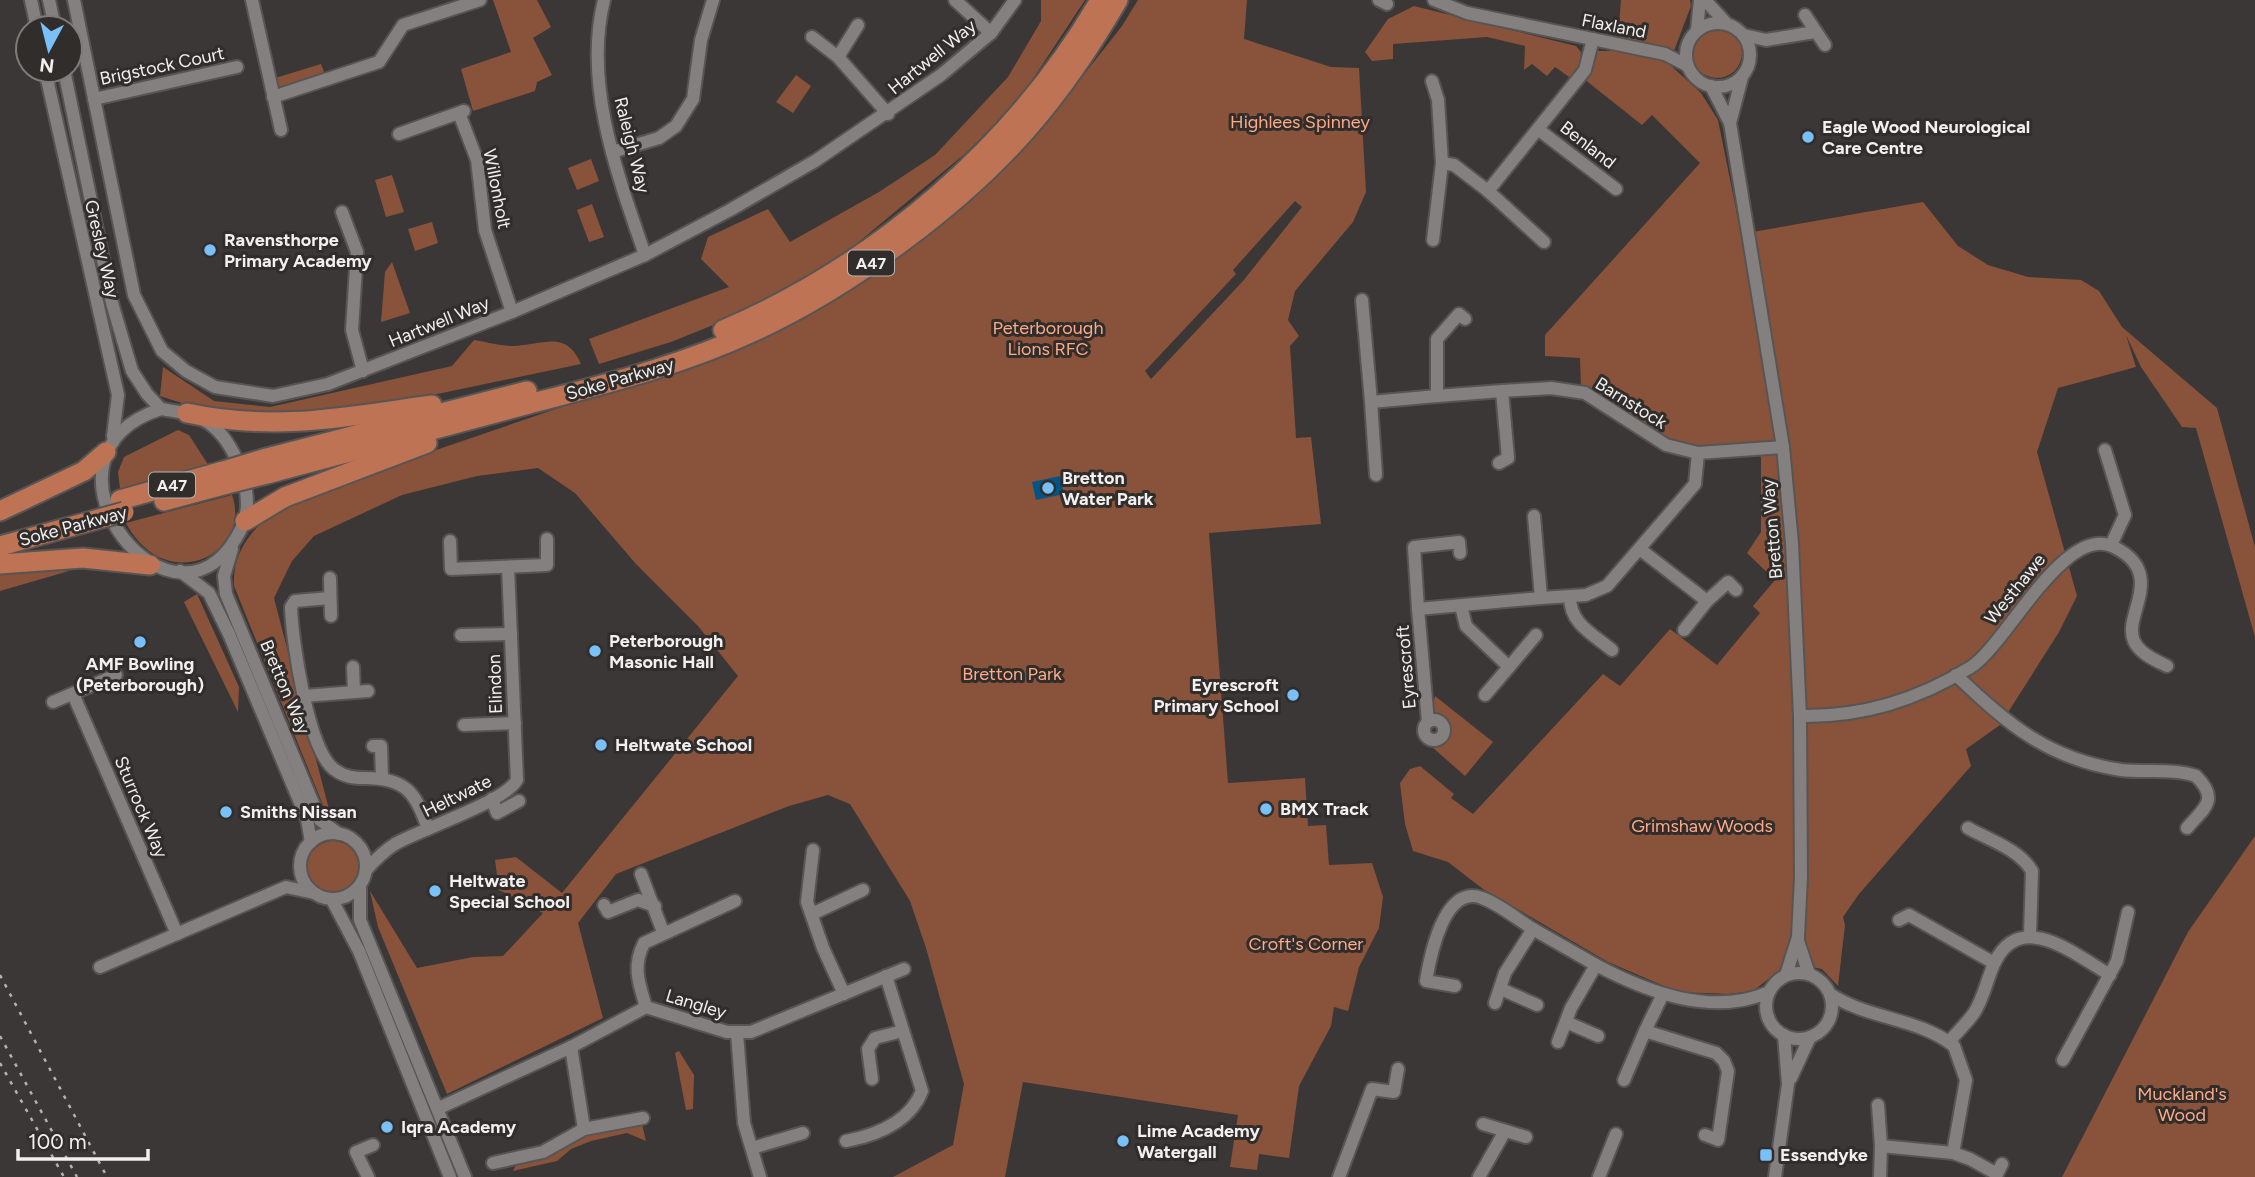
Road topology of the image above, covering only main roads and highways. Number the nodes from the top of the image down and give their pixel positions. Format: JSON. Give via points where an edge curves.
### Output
{"nodes":[{"id":1,"x":1100,"y":0,"type":"edge"},
{"id":2,"x":1118,"y":0,"type":"edge"},
{"id":3,"x":519,"y":393,"type":"junction"},
{"id":4,"x":537,"y":402,"type":"junction"},
{"id":5,"x":187,"y":413,"type":"road end"},
{"id":6,"x":109,"y":444,"type":"road end"},
{"id":7,"x":265,"y":467,"type":"junction"},
{"id":8,"x":0,"y":511,"type":"edge"},
{"id":9,"x":82,"y":517,"type":"junction"},
{"id":10,"x":245,"y":521,"type":"road end"},
{"id":11,"x":0,"y":534,"type":"edge"},
{"id":12,"x":0,"y":546,"type":"edge"},
{"id":13,"x":0,"y":564,"type":"edge"},
{"id":14,"x":150,"y":565,"type":"road end"}],
"edges":[{"from":1,"to":3,"type":"highway","name":"Soke Parkway","number":"A47","via":[[1013,121],[936,196],[854,260],[746,320],[684,347]]},
{"from":2,"to":4,"type":"highway","name":"Soke Parkway","number":"A47","via":[[1030,126],[953,201],[864,268],[755,331],[639,375]]},
{"from":3,"to":5,"type":"highway","number":"A47","via":[[282,424]]},
{"from":3,"to":7,"type":"highway","name":"Soke Parkway","number":"A47"},
{"from":4,"to":7,"type":"highway","name":"Soke Parkway","number":"A47"},
{"from":4,"to":10,"type":"highway","number":"A47","via":[[285,497]]},
{"from":6,"to":8,"type":"highway","via":[[84,471]]},
{"from":7,"to":9,"type":"highway","name":"Soke Parkway","number":"A47","bridge":true},
{"from":9,"to":11,"type":"highway","name":"Soke Parkway","number":"A47"},
{"from":9,"to":12,"type":"highway","name":"Soke Parkway","number":"A47"},
{"from":13,"to":14,"type":"highway","via":[[83,558]]}]}
